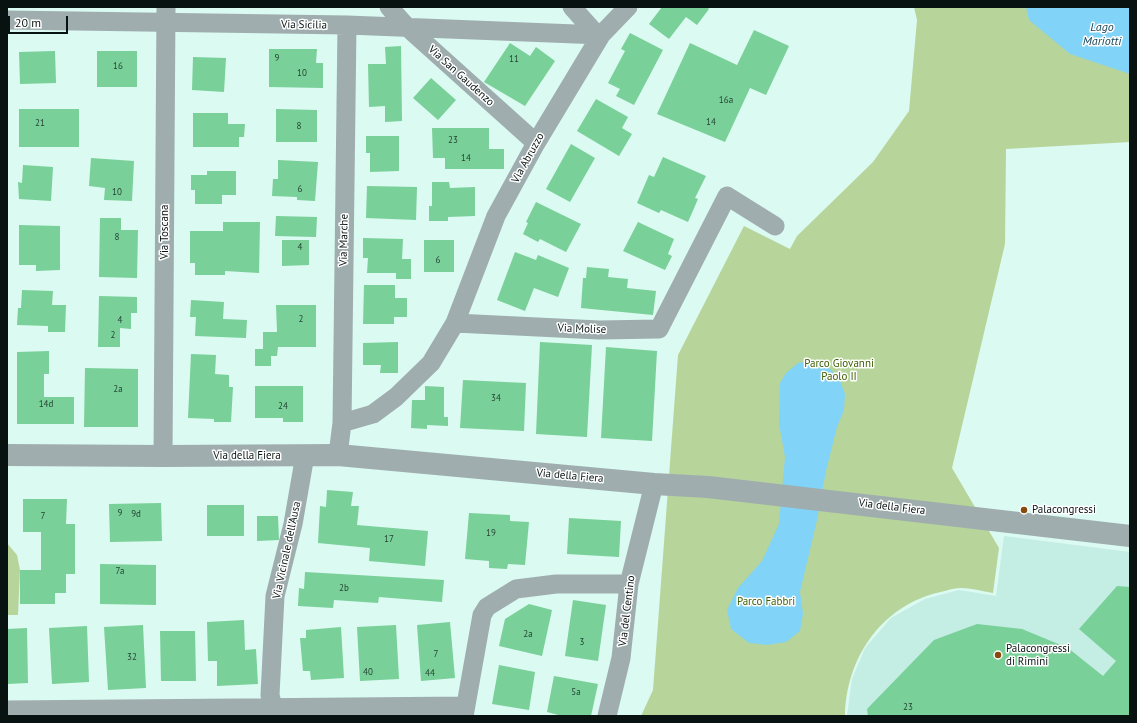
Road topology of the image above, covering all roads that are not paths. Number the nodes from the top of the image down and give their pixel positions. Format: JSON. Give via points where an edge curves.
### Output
{"nodes":[{"id":1,"x":389,"y":7,"type":"edge"},
{"id":2,"x":572,"y":7,"type":"edge"},
{"id":3,"x":628,"y":7,"type":"edge"},
{"id":4,"x":166,"y":15,"type":"edge"},
{"id":5,"x":7,"y":20,"type":"edge"},
{"id":6,"x":347,"y":25,"type":"junction"},
{"id":7,"x":407,"y":27,"type":"junction"},
{"id":8,"x":599,"y":35,"type":"junction"},
{"id":9,"x":536,"y":143,"type":"junction"},
{"id":10,"x":775,"y":226,"type":"dead end"},
{"id":11,"x":455,"y":323,"type":"junction"},
{"id":12,"x":342,"y":422,"type":"junction"},
{"id":13,"x":7,"y":455,"type":"edge"},
{"id":14,"x":305,"y":455,"type":"junction"},
{"id":15,"x":338,"y":455,"type":"junction"},
{"id":16,"x":163,"y":456,"type":"junction"},
{"id":17,"x":654,"y":484,"type":"junction"},
{"id":18,"x":1130,"y":536,"type":"edge"},
{"id":19,"x":629,"y":584,"type":"junction"},
{"id":20,"x":7,"y":710,"type":"edge"},
{"id":21,"x":273,"y":711,"type":"edge"},
{"id":22,"x":465,"y":711,"type":"edge"},
{"id":23,"x":607,"y":716,"type":"edge"}],
"edges":[{"from":1,"to":7,"type":"street","name":"Via San Gaudenzo"},
{"from":2,"to":8,"type":"street"},
{"from":3,"to":8,"type":"street","name":"Via Abruzzo"},
{"from":4,"to":5,"type":"street","name":"Via Sicilia"},
{"from":4,"to":6,"type":"street","name":"Via Sicilia"},
{"from":4,"to":16,"type":"street","name":"Via Toscana"},
{"from":6,"to":7,"type":"street","name":"Via Sicilia"},
{"from":6,"to":12,"type":"street","name":"Via Marche"},
{"from":7,"to":8,"type":"street","name":"Via Sicilia"},
{"from":7,"to":9,"type":"street","name":"Via San Gaudenzo"},
{"from":8,"to":9,"type":"street","name":"Via Abruzzo"},
{"from":9,"to":11,"type":"street","name":"Via Abruzzo","via":[[496,216]]},
{"from":10,"to":11,"type":"street","name":"Via Molise","via":[[727,196],[660,329],[599,330]]},
{"from":11,"to":12,"type":"street","via":[[432,363],[396,396],[373,414]]},
{"from":12,"to":15,"type":"street","name":"Via Marche"},
{"from":13,"to":16,"type":"street","name":"Via della Fiera"},
{"from":14,"to":15,"type":"street","name":"Via della Fiera"},
{"from":14,"to":16,"type":"street","name":"Via della Fiera"},
{"from":14,"to":21,"type":"street","name":"Via Vicinale dell'Ausa","via":[[293,524],[275,596],[270,695]]},
{"from":15,"to":17,"type":"street","name":"Via della Fiera"},
{"from":17,"to":18,"type":"street","name":"Via della Fiera","via":[[708,487],[893,507]]},
{"from":17,"to":19,"type":"street","name":"Via del Centino"},
{"from":19,"to":22,"type":"street","via":[[556,584],[516,589],[487,607],[482,615]]},
{"from":19,"to":23,"type":"street","name":"Via del Centino","via":[[621,658]]},
{"from":20,"to":21,"type":"street"},
{"from":21,"to":22,"type":"street"}]}
